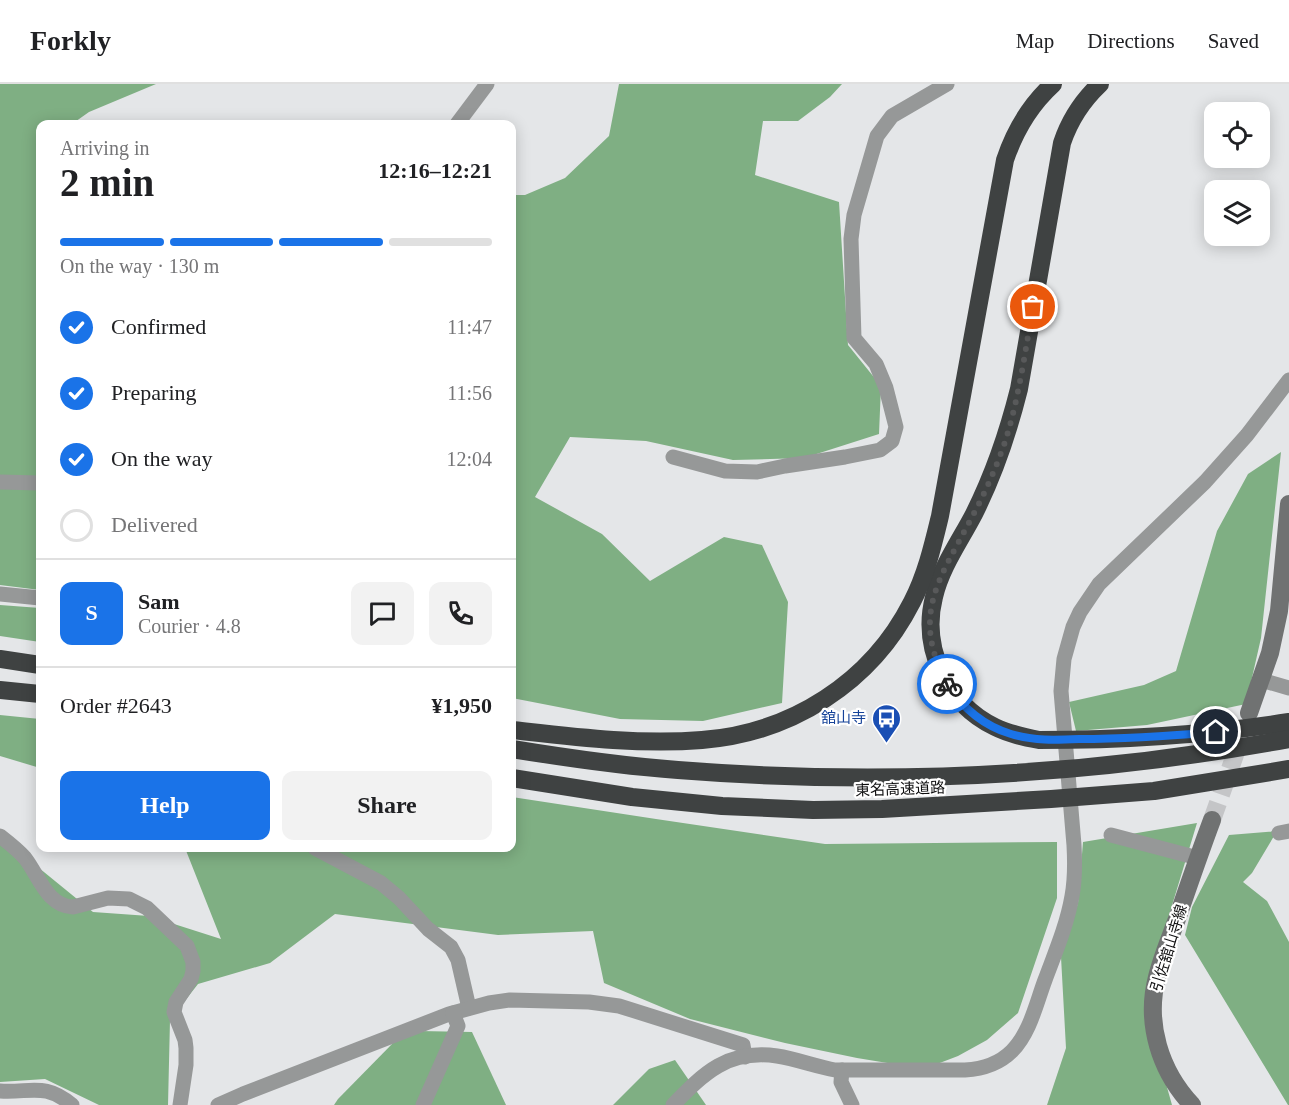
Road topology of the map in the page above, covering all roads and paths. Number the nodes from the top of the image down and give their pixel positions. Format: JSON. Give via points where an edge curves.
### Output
{"nodes":[{"id":1,"x":487,"y":84,"type":"edge"},
{"id":2,"x":947,"y":84,"type":"edge"},
{"id":3,"x":1053,"y":84,"type":"edge"},
{"id":4,"x":1100,"y":84,"type":"edge"},
{"id":5,"x":460,"y":120,"type":"edge"},
{"id":6,"x":1289,"y":380,"type":"edge"},
{"id":7,"x":673,"y":457,"type":"dead end"},
{"id":8,"x":0,"y":482,"type":"edge"},
{"id":9,"x":36,"y":483,"type":"edge"},
{"id":10,"x":1289,"y":504,"type":"edge"},
{"id":11,"x":0,"y":594,"type":"edge"},
{"id":12,"x":36,"y":598,"type":"edge"},
{"id":13,"x":0,"y":659,"type":"edge"},
{"id":14,"x":36,"y":664,"type":"edge"},
{"id":15,"x":1261,"y":680,"type":"junction"},
{"id":16,"x":1289,"y":688,"type":"edge"},
{"id":17,"x":0,"y":690,"type":"edge"},
{"id":18,"x":36,"y":694,"type":"edge"},
{"id":19,"x":1249,"y":713,"type":"dead end"},
{"id":20,"x":1289,"y":722,"type":"edge"},
{"id":21,"x":516,"y":730,"type":"edge"},
{"id":22,"x":1289,"y":739,"type":"edge"},
{"id":23,"x":516,"y":750,"type":"edge"},
{"id":24,"x":1289,"y":769,"type":"edge"},
{"id":25,"x":516,"y":779,"type":"edge"},
{"id":26,"x":1212,"y":820,"type":"tunnel mouth"},
{"id":27,"x":1111,"y":835,"type":"dead end"},
{"id":28,"x":0,"y":836,"type":"edge"},
{"id":29,"x":323,"y":852,"type":"edge"},
{"id":30,"x":1198,"y":858,"type":"junction"},
{"id":31,"x":469,"y":1008,"type":"junction"},
{"id":32,"x":453,"y":1013,"type":"junction"},
{"id":33,"x":745,"y":1057,"type":"junction"},
{"id":34,"x":842,"y":1070,"type":"junction"},
{"id":35,"x":0,"y":1091,"type":"edge"},
{"id":36,"x":72,"y":1105,"type":"edge"},
{"id":37,"x":180,"y":1105,"type":"edge"},
{"id":38,"x":218,"y":1105,"type":"edge"},
{"id":39,"x":423,"y":1105,"type":"edge"},
{"id":40,"x":673,"y":1105,"type":"edge"},
{"id":41,"x":852,"y":1105,"type":"edge"},
{"id":42,"x":1192,"y":1105,"type":"edge"}],
"edges":[{"from":1,"to":5,"type":"street"},
{"from":2,"to":7,"type":"street","via":[[892,116],[877,136],[854,215],[854,338],[876,364],[886,388],[896,427],[892,441],[880,450],[757,472],[725,471]]},
{"from":3,"to":21,"type":"highway","via":[[1028,112],[1005,160],[934,538],[913,601],[877,655],[846,685],[809,709],[736,735],[702,740],[632,741]]},
{"from":4,"to":20,"type":"highway","via":[[1077,111],[1062,142],[1019,389],[1005,442],[985,493],[938,581],[931,619],[935,658],[948,686],[968,710],[1008,733],[1039,740],[1138,738]]},
{"from":6,"to":34,"type":"street","via":[[1205,482],[1110,572],[1089,597],[1073,627],[1064,658],[1061,692],[1074,846],[1073,885],[1065,924],[1023,1037],[994,1064],[975,1069]]},
{"from":8,"to":9,"type":"street"},
{"from":10,"to":15,"type":"main road","via":[[1279,611]]},
{"from":11,"to":12,"type":"street"},
{"from":13,"to":14,"type":"highway"},
{"from":15,"to":16,"type":"street"},
{"from":15,"to":19,"type":"main road"},
{"from":17,"to":18,"type":"highway"},
{"from":22,"to":23,"type":"highway","name":"東名高速道路","via":[[1115,764],[917,776],[803,777],[678,770]]},
{"from":24,"to":25,"type":"highway","name":"東名高速道路","via":[[1154,791],[813,810],[632,797]]},
{"from":26,"to":30,"type":"main road","name":"引佐舘山寺線"},
{"from":27,"to":30,"type":"street"},
{"from":28,"to":37,"type":"street","via":[[23,856],[57,903],[73,907],[108,898],[129,899],[147,908],[187,946],[193,971],[174,1012],[186,1048]]},
{"from":29,"to":31,"type":"street","via":[[381,883],[451,947],[458,960]]},
{"from":30,"to":42,"type":"main road","name":"引佐舘山寺線","via":[[1156,978],[1153,1010],[1161,1056],[1175,1085]]},
{"from":31,"to":32,"type":"street"},
{"from":31,"to":33,"type":"street","via":[[531,1000],[619,1006],[743,1045]]},
{"from":32,"to":38,"type":"street"},
{"from":32,"to":39,"type":"street","via":[[458,1026]]},
{"from":33,"to":34,"type":"street","via":[[778,1056]]},
{"from":33,"to":40,"type":"street","via":[[705,1073]]},
{"from":34,"to":41,"type":"street","via":[[841,1082]]},
{"from":35,"to":36,"type":"street","via":[[41,1089],[60,1095]]}]}
